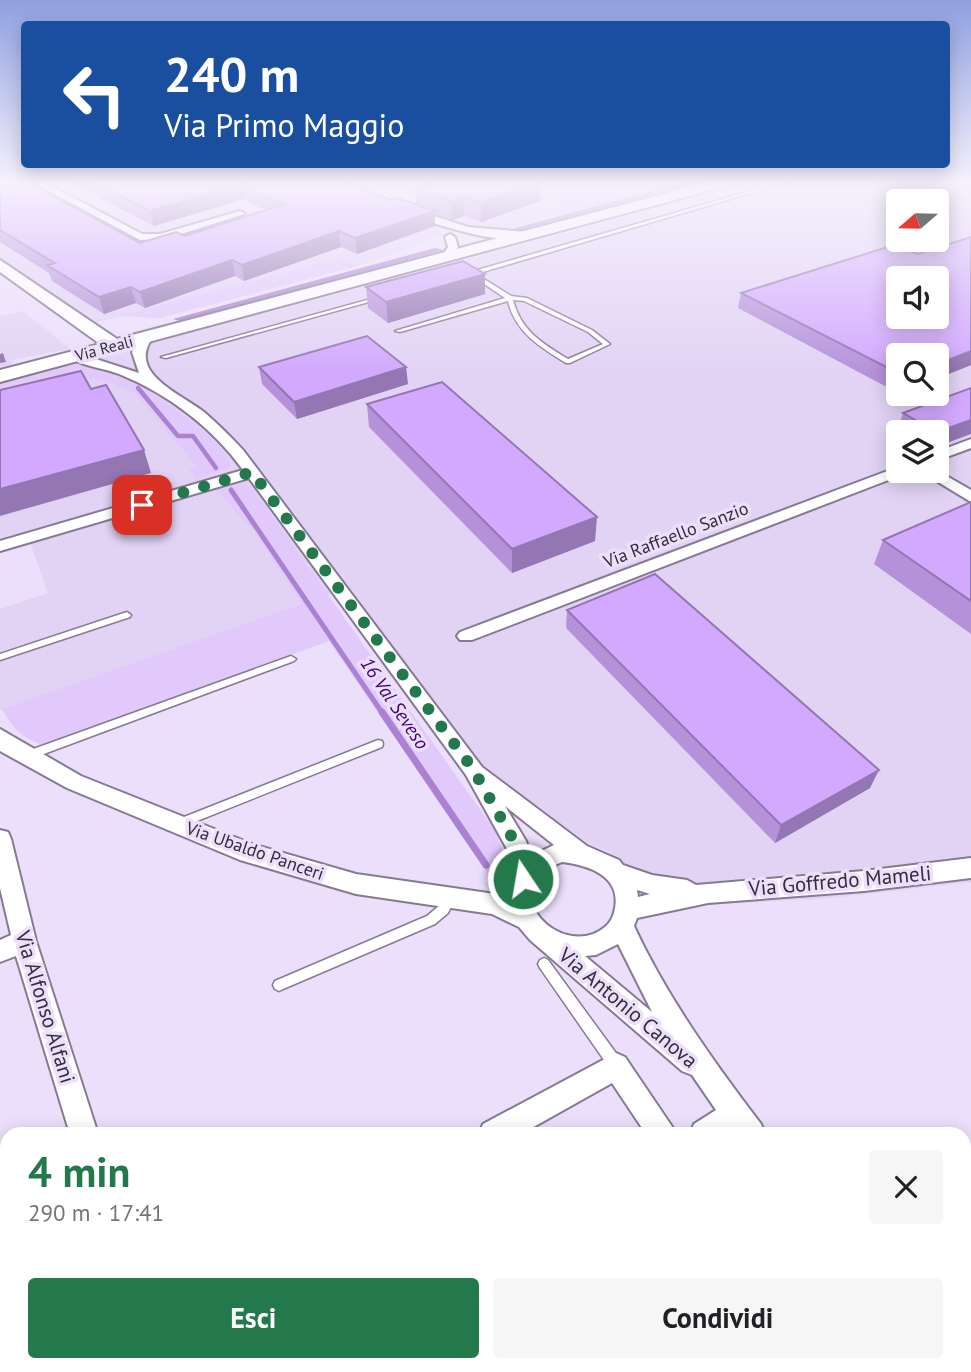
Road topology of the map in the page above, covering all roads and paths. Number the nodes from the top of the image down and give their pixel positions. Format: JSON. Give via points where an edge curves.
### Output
{"nodes":[{"id":1,"x":452,"y":245,"type":"edge"},
{"id":2,"x":471,"y":245,"type":"edge"},
{"id":3,"x":568,"y":245,"type":"edge"},
{"id":4,"x":449,"y":258,"type":"junction"},
{"id":5,"x":0,"y":265,"type":"edge"},
{"id":6,"x":462,"y":266,"type":"edge"},
{"id":7,"x":472,"y":273,"type":"junction"},
{"id":8,"x":457,"y":277,"type":"edge"},
{"id":9,"x":0,"y":280,"type":"edge"},
{"id":10,"x":391,"y":295,"type":"edge"},
{"id":11,"x":510,"y":298,"type":"junction"},
{"id":12,"x":209,"y":320,"type":"junction"},
{"id":13,"x":90,"y":327,"type":"junction"},
{"id":14,"x":398,"y":331,"type":"dead end"},
{"id":15,"x":148,"y":336,"type":"junction"},
{"id":16,"x":107,"y":347,"type":"junction"},
{"id":17,"x":74,"y":356,"type":"junction"},
{"id":18,"x":164,"y":357,"type":"dead end"},
{"id":19,"x":126,"y":370,"type":"junction"},
{"id":20,"x":0,"y":376,"type":"edge"},
{"id":21,"x":149,"y":378,"type":"junction"},
{"id":22,"x":971,"y":443,"type":"edge"},
{"id":23,"x":949,"y":452,"type":"edge"},
{"id":24,"x":252,"y":472,"type":"junction"},
{"id":25,"x":886,"y":476,"type":"edge"},
{"id":26,"x":948,"y":483,"type":"edge"},
{"id":27,"x":971,"y":497,"type":"edge"},
{"id":28,"x":0,"y":546,"type":"edge"},
{"id":29,"x":127,"y":615,"type":"dead end"},
{"id":30,"x":466,"y":636,"type":"dead end"},
{"id":31,"x":0,"y":657,"type":"edge"},
{"id":32,"x":291,"y":659,"type":"dead end"},
{"id":33,"x":378,"y":744,"type":"dead end"},
{"id":34,"x":8,"y":747,"type":"edge"},
{"id":35,"x":473,"y":769,"type":"junction"},
{"id":36,"x":178,"y":825,"type":"junction"},
{"id":37,"x":0,"y":839,"type":"edge"},
{"id":38,"x":579,"y":852,"type":"junction"},
{"id":39,"x":971,"y":868,"type":"edge"},
{"id":40,"x":619,"y":874,"type":"junction"},
{"id":41,"x":523,"y":879,"type":"junction"},
{"id":42,"x":708,"y":893,"type":"junction"},
{"id":43,"x":450,"y":897,"type":"junction"},
{"id":44,"x":625,"y":917,"type":"junction"},
{"id":45,"x":526,"y":919,"type":"junction"},
{"id":46,"x":24,"y":941,"type":"junction"},
{"id":47,"x":0,"y":951,"type":"edge"},
{"id":48,"x":546,"y":952,"type":"junction"},
{"id":49,"x":279,"y":985,"type":"dead end"},
{"id":50,"x":616,"y":1066,"type":"junction"},
{"id":51,"x":706,"y":1074,"type":"junction"},
{"id":52,"x":743,"y":1124,"type":"edge"},
{"id":53,"x":82,"y":1127,"type":"edge"},
{"id":54,"x":506,"y":1127,"type":"edge"},
{"id":55,"x":658,"y":1127,"type":"edge"}],
"edges":[{"from":1,"to":4,"type":"street"},
{"from":2,"to":4,"type":"main road"},
{"from":3,"to":7,"type":"lane"},
{"from":4,"to":12,"type":"main road"},
{"from":5,"to":13,"type":"main road"},
{"from":6,"to":7,"type":"lane"},
{"from":7,"to":8,"type":"lane"},
{"from":7,"to":11,"type":"lane"},
{"from":9,"to":16,"type":"main road","via":[[67,329]]},
{"from":10,"to":18,"type":"lane"},
{"from":11,"to":11,"type":"lane","via":[[525,299],[607,344],[568,362],[527,336],[512,313]]},
{"from":11,"to":14,"type":"lane"},
{"from":12,"to":13,"type":"main road"},
{"from":12,"to":15,"type":"main road","name":"Via Reali"},
{"from":13,"to":16,"type":"main road"},
{"from":15,"to":16,"type":"main road","name":"Via Reali"},
{"from":15,"to":21,"type":"street","via":[[138,348],[138,360]]},
{"from":16,"to":17,"type":"main road","name":"Via Reali"},
{"from":16,"to":19,"type":"street"},
{"from":16,"to":21,"type":"street"},
{"from":17,"to":19,"type":"street"},
{"from":17,"to":20,"type":"main road","name":"Via Reali"},
{"from":19,"to":21,"type":"street"},
{"from":21,"to":24,"type":"street","via":[[209,422]]},
{"from":22,"to":23,"type":"street"},
{"from":24,"to":28,"type":"street"},
{"from":24,"to":35,"type":"street"},
{"from":25,"to":30,"type":"street","name":"Via Raffaello Sanzio"},
{"from":26,"to":27,"type":"street"},
{"from":29,"to":31,"type":"lane"},
{"from":32,"to":34,"type":"lane"},
{"from":33,"to":36,"type":"lane"},
{"from":34,"to":36,"type":"street","name":"Via Ubaldo Panceri","via":[[74,782]]},
{"from":35,"to":38,"type":"street"},
{"from":35,"to":41,"type":"street","via":[[518,848]]},
{"from":36,"to":43,"type":"street","name":"Via Ubaldo Panceri","via":[[326,877]]},
{"from":37,"to":46,"type":"street","name":"Via Alfonso Alfani"},
{"from":38,"to":40,"type":"street","via":[[601,860]]},
{"from":38,"to":41,"type":"street","via":[[545,857]]},
{"from":39,"to":42,"type":"street","name":"Via Goffredo Mameli"},
{"from":40,"to":42,"type":"street","via":[[652,885]]},
{"from":40,"to":44,"type":"street","via":[[628,897]]},
{"from":41,"to":45,"type":"street","via":[[519,892]]},
{"from":42,"to":44,"type":"street"},
{"from":43,"to":45,"type":"street","name":"Via Ubaldo Panceri","via":[[495,904]]},
{"from":43,"to":49,"type":"lane","via":[[431,920]]},
{"from":44,"to":48,"type":"street","via":[[611,937],[589,946]]},
{"from":44,"to":51,"type":"street","name":"Via Antonio Canova","via":[[639,965]]},
{"from":45,"to":48,"type":"street"},
{"from":46,"to":47,"type":"street"},
{"from":46,"to":53,"type":"street","name":"Via Alfonso Alfani"},
{"from":48,"to":50,"type":"lane"},
{"from":48,"to":51,"type":"street","name":"Via Antonio Canova"},
{"from":50,"to":54,"type":"street"},
{"from":50,"to":55,"type":"street"},
{"from":51,"to":52,"type":"street"}]}
